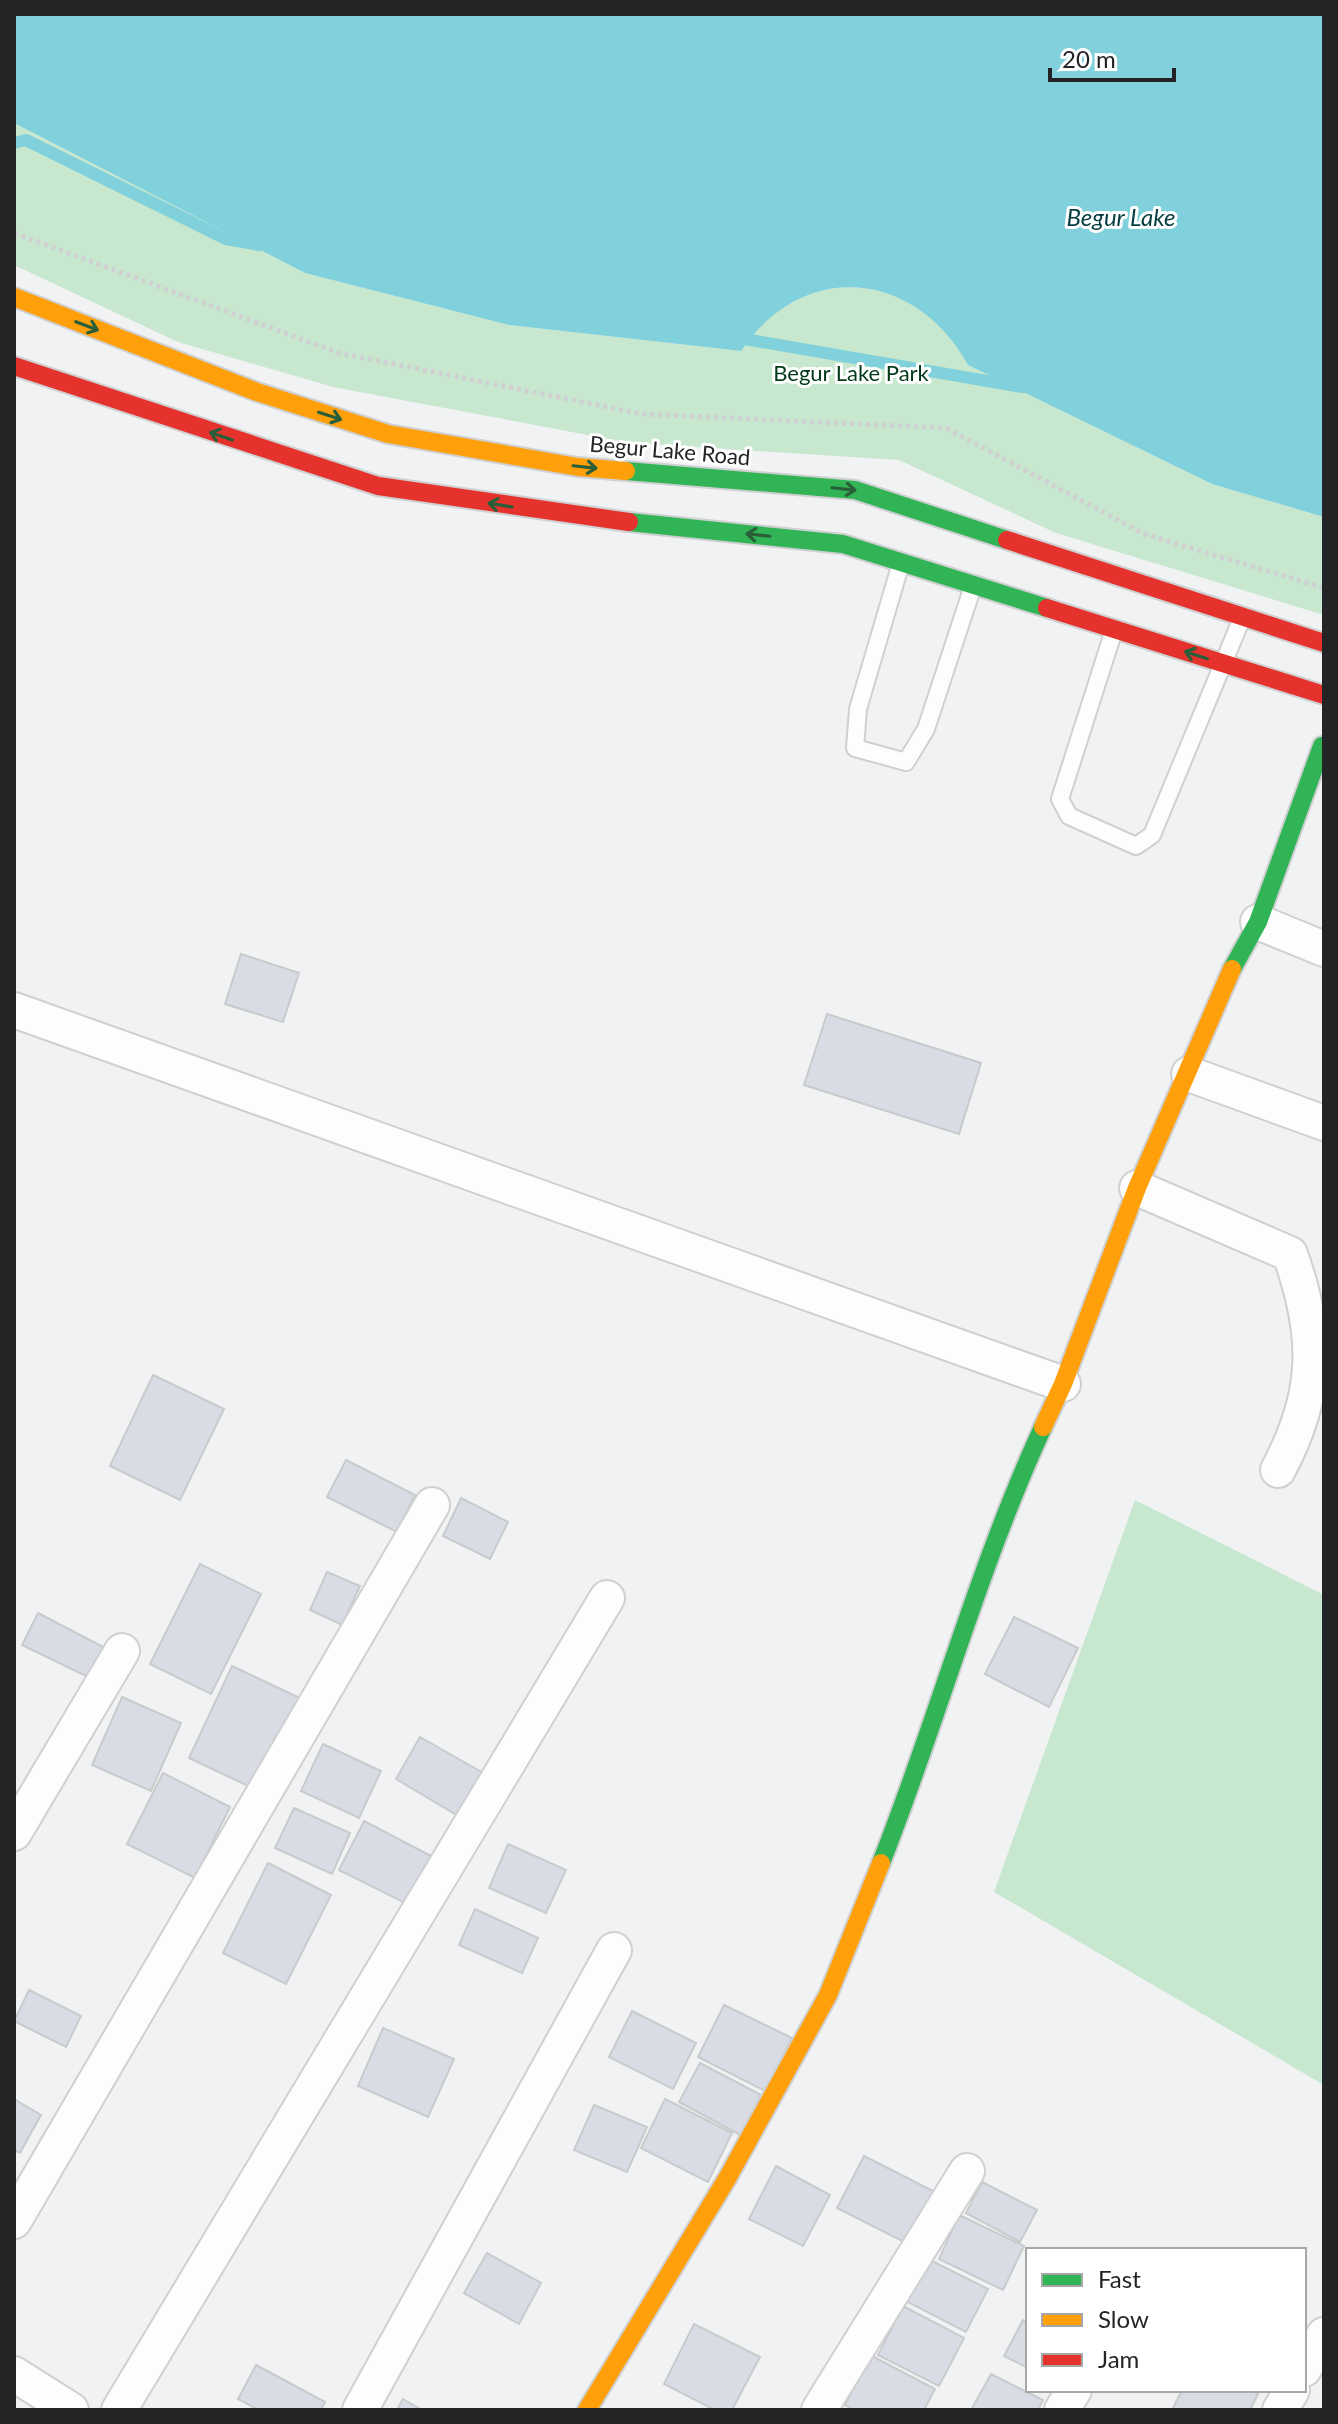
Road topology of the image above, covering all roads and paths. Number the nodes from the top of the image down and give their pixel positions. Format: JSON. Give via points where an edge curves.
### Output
{"nodes":[{"id":1,"x":14,"y":233,"type":"edge"},
{"id":2,"x":14,"y":297,"type":"edge"},
{"id":3,"x":14,"y":366,"type":"edge"},
{"id":4,"x":902,"y":562,"type":"junction"},
{"id":5,"x":973,"y":585,"type":"junction"},
{"id":6,"x":1324,"y":588,"type":"edge"},
{"id":7,"x":1243,"y":617,"type":"junction"},
{"id":8,"x":1114,"y":629,"type":"junction"},
{"id":9,"x":1324,"y":643,"type":"edge"},
{"id":10,"x":1224,"y":664,"type":"junction"},
{"id":11,"x":1324,"y":695,"type":"edge"},
{"id":12,"x":1322,"y":746,"type":"dead end"},
{"id":13,"x":1258,"y":922,"type":"junction"},
{"id":14,"x":1324,"y":949,"type":"edge"},
{"id":15,"x":14,"y":1010,"type":"edge"},
{"id":16,"x":1189,"y":1074,"type":"junction"},
{"id":17,"x":1324,"y":1123,"type":"edge"},
{"id":18,"x":1137,"y":1188,"type":"junction"},
{"id":19,"x":1063,"y":1384,"type":"junction"},
{"id":20,"x":1278,"y":1470,"type":"dead end"},
{"id":21,"x":432,"y":1505,"type":"dead end"},
{"id":22,"x":607,"y":1598,"type":"dead end"},
{"id":23,"x":122,"y":1651,"type":"dead end"},
{"id":24,"x":14,"y":1833,"type":"edge"},
{"id":25,"x":614,"y":1950,"type":"dead end"},
{"id":26,"x":967,"y":2171,"type":"dead end"},
{"id":27,"x":14,"y":2221,"type":"edge"},
{"id":28,"x":1324,"y":2335,"type":"edge"},
{"id":29,"x":1306,"y":2366,"type":"edge"},
{"id":30,"x":14,"y":2374,"type":"edge"},
{"id":31,"x":1073,"y":2392,"type":"edge"},
{"id":32,"x":1291,"y":2392,"type":"edge"},
{"id":33,"x":63,"y":2408,"type":"edge"},
{"id":34,"x":119,"y":2410,"type":"edge"},
{"id":35,"x":360,"y":2410,"type":"edge"},
{"id":36,"x":587,"y":2410,"type":"edge"},
{"id":37,"x":819,"y":2410,"type":"edge"},
{"id":38,"x":1062,"y":2410,"type":"edge"},
{"id":39,"x":1280,"y":2410,"type":"edge"}],
"edges":[{"from":1,"to":6,"type":"path","via":[[339,353],[642,414],[946,428],[1144,534]]},
{"from":2,"to":7,"type":"main road","name":"Begur Lake Road","one_way":true,"via":[[257,392],[388,434],[578,467],[855,490]]},
{"from":4,"to":3,"type":"main road","one_way":true,"via":[[843,544],[588,518],[378,486]]},
{"from":4,"to":5,"type":"main road"},
{"from":4,"to":5,"type":"lane","via":[[858,709],[855,748],[906,762],[926,729]]},
{"from":5,"to":8,"type":"main road"},
{"from":7,"to":9,"type":"main road","name":"Begur Lake Road"},
{"from":7,"to":10,"type":"lane"},
{"from":10,"to":8,"type":"main road","one_way":true},
{"from":8,"to":10,"type":"lane","via":[[1060,799],[1069,816],[1136,846],[1152,835]]},
{"from":10,"to":11,"type":"main road"},
{"from":12,"to":13,"type":"main road"},
{"from":13,"to":14,"type":"street"},
{"from":13,"to":16,"type":"main road"},
{"from":15,"to":19,"type":"street"},
{"from":16,"to":17,"type":"street"},
{"from":16,"to":18,"type":"main road"},
{"from":18,"to":19,"type":"main road"},
{"from":18,"to":20,"type":"street","via":[[1290,1254],[1302,1286],[1313,1365],[1300,1429]]},
{"from":19,"to":36,"type":"main road","via":[[987,1567],[922,1760],[828,1995],[728,2177]]},
{"from":21,"to":27,"type":"street"},
{"from":22,"to":34,"type":"street"},
{"from":23,"to":24,"type":"street"},
{"from":25,"to":35,"type":"street"},
{"from":26,"to":37,"type":"street"},
{"from":28,"to":29,"type":"street"},
{"from":30,"to":33,"type":"street"},
{"from":31,"to":38,"type":"street"},
{"from":32,"to":39,"type":"street"}]}
